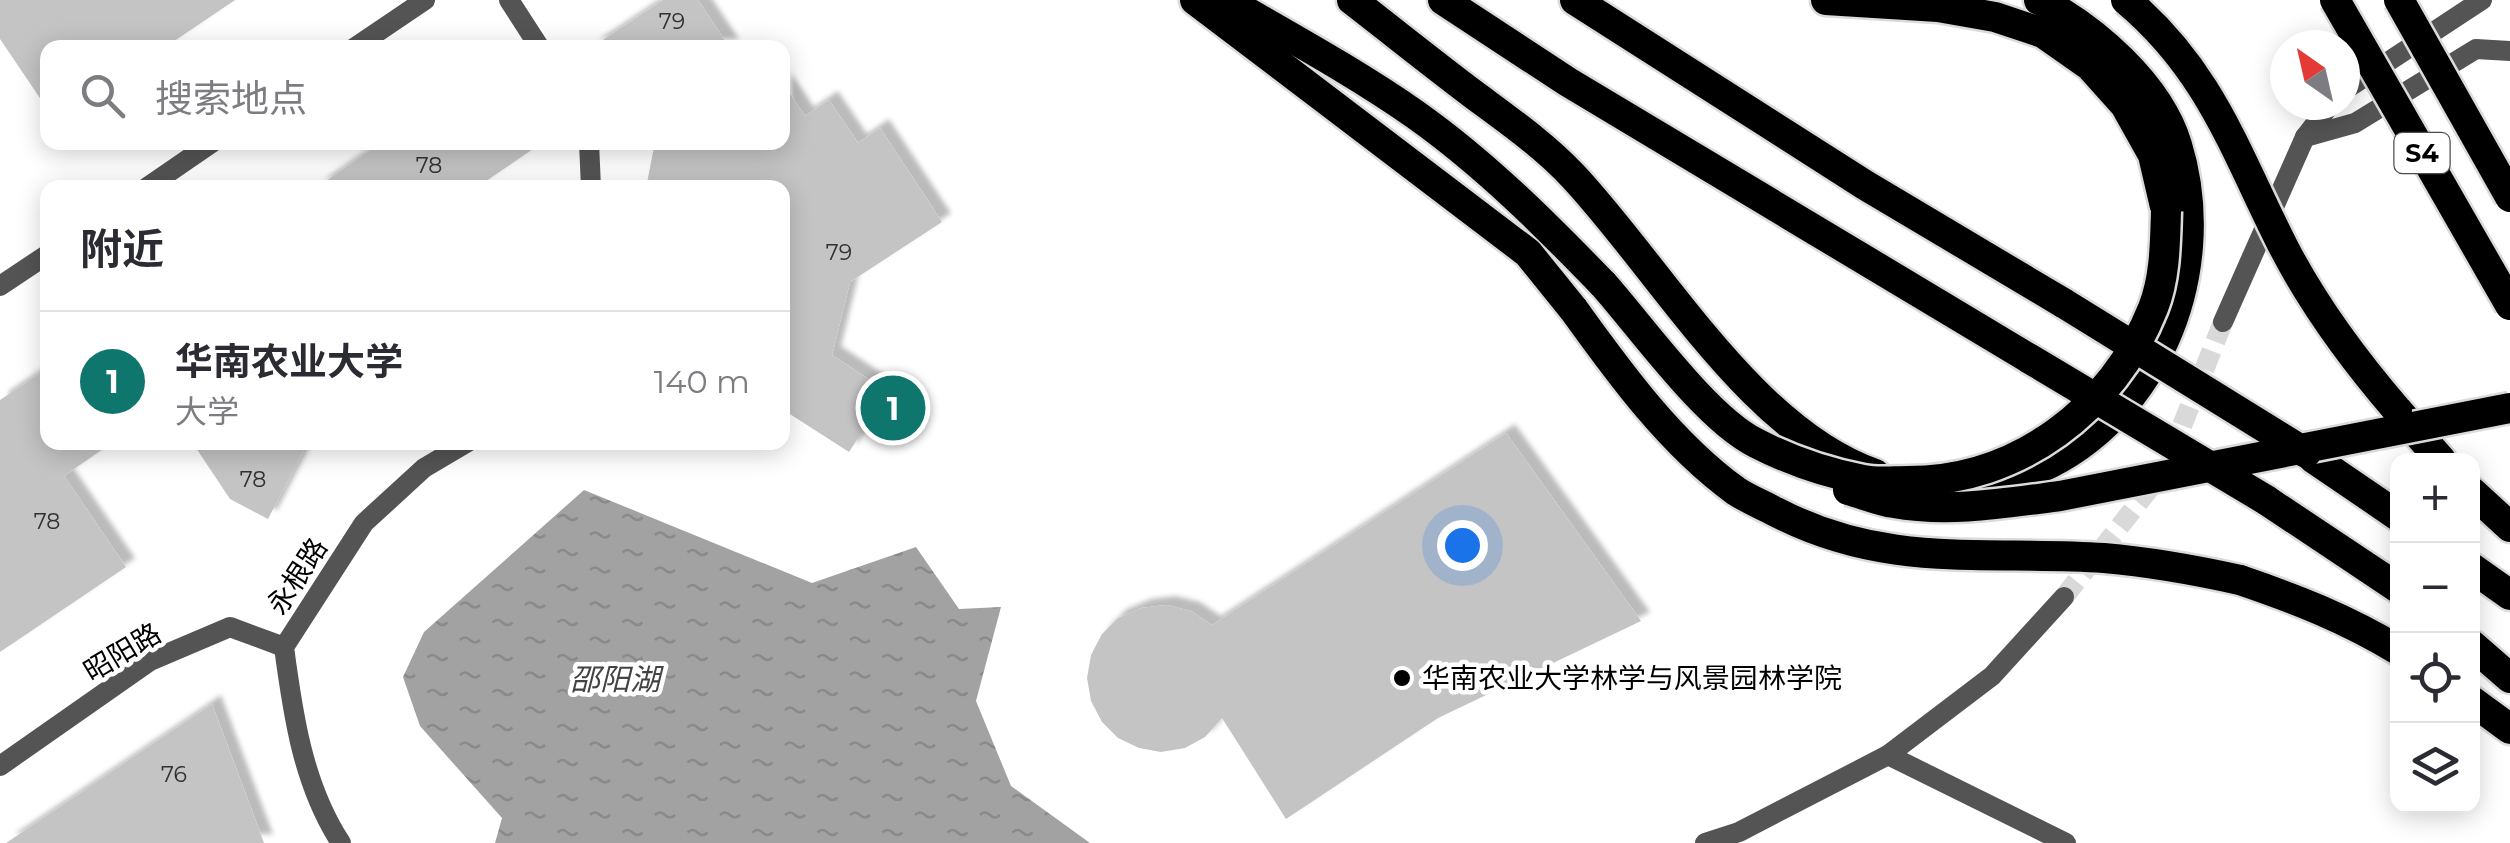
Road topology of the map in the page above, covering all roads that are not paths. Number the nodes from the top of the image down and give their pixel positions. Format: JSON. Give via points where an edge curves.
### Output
{"nodes":[{"id":1,"x":425,"y":0,"type":"edge"},
{"id":2,"x":509,"y":0,"type":"edge"},
{"id":3,"x":1196,"y":0,"type":"edge"},
{"id":4,"x":1226,"y":0,"type":"edge"},
{"id":5,"x":1352,"y":0,"type":"edge"},
{"id":6,"x":1442,"y":0,"type":"edge"},
{"id":7,"x":1575,"y":0,"type":"edge"},
{"id":8,"x":1826,"y":0,"type":"edge"},
{"id":9,"x":2040,"y":0,"type":"edge"},
{"id":10,"x":2126,"y":0,"type":"edge"},
{"id":11,"x":2335,"y":0,"type":"edge"},
{"id":12,"x":2399,"y":0,"type":"edge"},
{"id":13,"x":2482,"y":0,"type":"edge"},
{"id":14,"x":1843,"y":1,"type":"edge"},
{"id":15,"x":366,"y":40,"type":"edge"},
{"id":16,"x":535,"y":40,"type":"edge"},
{"id":17,"x":2510,"y":51,"type":"edge"},
{"id":18,"x":2360,"y":80,"type":"edge"},
{"id":19,"x":2319,"y":120,"type":"edge"},
{"id":20,"x":2305,"y":138,"type":"junction"},
{"id":21,"x":201,"y":150,"type":"edge"},
{"id":22,"x":589,"y":150,"type":"edge"},
{"id":23,"x":158,"y":180,"type":"edge"},
{"id":24,"x":591,"y":180,"type":"edge"},
{"id":25,"x":2510,"y":197,"type":"edge"},
{"id":26,"x":40,"y":259,"type":"edge"},
{"id":27,"x":0,"y":286,"type":"edge"},
{"id":28,"x":2510,"y":304,"type":"edge"},
{"id":29,"x":2223,"y":322,"type":"tunnel mouth"},
{"id":30,"x":2510,"y":408,"type":"edge"},
{"id":31,"x":1752,"y":442,"type":"junction"},
{"id":32,"x":454,"y":450,"type":"edge"},
{"id":33,"x":2435,"y":453,"type":"edge"},
{"id":34,"x":2480,"y":499,"type":"edge"},
{"id":35,"x":2390,"y":511,"type":"edge"},
{"id":36,"x":2510,"y":527,"type":"edge"},
{"id":37,"x":2480,"y":574,"type":"edge"},
{"id":38,"x":2390,"y":583,"type":"edge"},
{"id":39,"x":2510,"y":595,"type":"edge"},
{"id":40,"x":2064,"y":597,"type":"tunnel mouth"},
{"id":41,"x":2390,"y":645,"type":"edge"},
{"id":42,"x":284,"y":647,"type":"junction"},
{"id":43,"x":2480,"y":652,"type":"edge"},
{"id":44,"x":2510,"y":678,"type":"edge"},
{"id":45,"x":2480,"y":707,"type":"edge"},
{"id":46,"x":2510,"y":729,"type":"edge"},
{"id":47,"x":1888,"y":756,"type":"junction"},
{"id":48,"x":0,"y":766,"type":"edge"},
{"id":49,"x":342,"y":843,"type":"edge"},
{"id":50,"x":1705,"y":843,"type":"edge"},
{"id":51,"x":2066,"y":843,"type":"edge"}],
"edges":[{"from":1,"to":15,"type":"street"},
{"from":2,"to":16,"type":"street"},
{"from":3,"to":41,"type":"highway","bridge":true,"via":[[1528,253],[1649,407],[1737,492],[1842,541],[1892,550],[2101,558],[2240,580],[2303,601]]},
{"from":4,"to":31,"type":"highway","bridge":true,"via":[[1416,116],[1495,179],[1604,284],[1709,406]]},
{"from":5,"to":9,"type":"highway","via":[[1573,176],[1735,370],[1806,436],[1849,465],[1900,484],[1948,490],[2002,483],[2056,464],[2099,434],[2135,394],[2162,349],[2181,295],[2188,194],[2176,142],[2126,64],[2096,34]]},
{"from":6,"to":38,"type":"highway","bridge":true,"via":[[2266,500]]},
{"from":7,"to":35,"type":"highway","bridge":true},
{"from":8,"to":14,"type":"highway"},
{"from":10,"to":33,"type":"highway","bridge":true,"via":[[2155,24],[2211,97],[2332,329]]},
{"from":11,"to":28,"type":"highway","number":"S4","bridge":true},
{"from":12,"to":25,"type":"highway","number":"S4","bridge":true},
{"from":13,"to":18,"type":"street"},
{"from":14,"to":31,"type":"highway","bridge":true,"via":[[1995,17],[2043,32],[2090,66],[2125,105],[2153,156],[2166,211],[2154,306],[2130,355],[2076,420],[1988,470],[1939,481],[1867,481]]},
{"from":17,"to":20,"type":"street","via":[[2476,49],[2355,123]]},
{"from":19,"to":20,"type":"street"},
{"from":20,"to":29,"type":"street"},
{"from":21,"to":23,"type":"street"},
{"from":22,"to":24,"type":"street"},
{"from":26,"to":27,"type":"street"},
{"from":30,"to":31,"type":"highway","bridge":true,"via":[[2060,496],[1937,508],[1844,488]]},
{"from":32,"to":42,"type":"street","name":"永根路","via":[[424,468],[364,523]]},
{"from":34,"to":36,"type":"highway"},
{"from":37,"to":39,"type":"highway"},
{"from":40,"to":47,"type":"street","via":[[1992,676]]},
{"from":42,"to":48,"type":"street","name":"昭阳路","via":[[230,628],[150,661]]},
{"from":42,"to":49,"type":"street","name":"永根路","via":[[296,735],[327,822]]},
{"from":43,"to":44,"type":"highway"},
{"from":45,"to":46,"type":"highway"},
{"from":47,"to":50,"type":"street"},
{"from":47,"to":51,"type":"street"}]}
